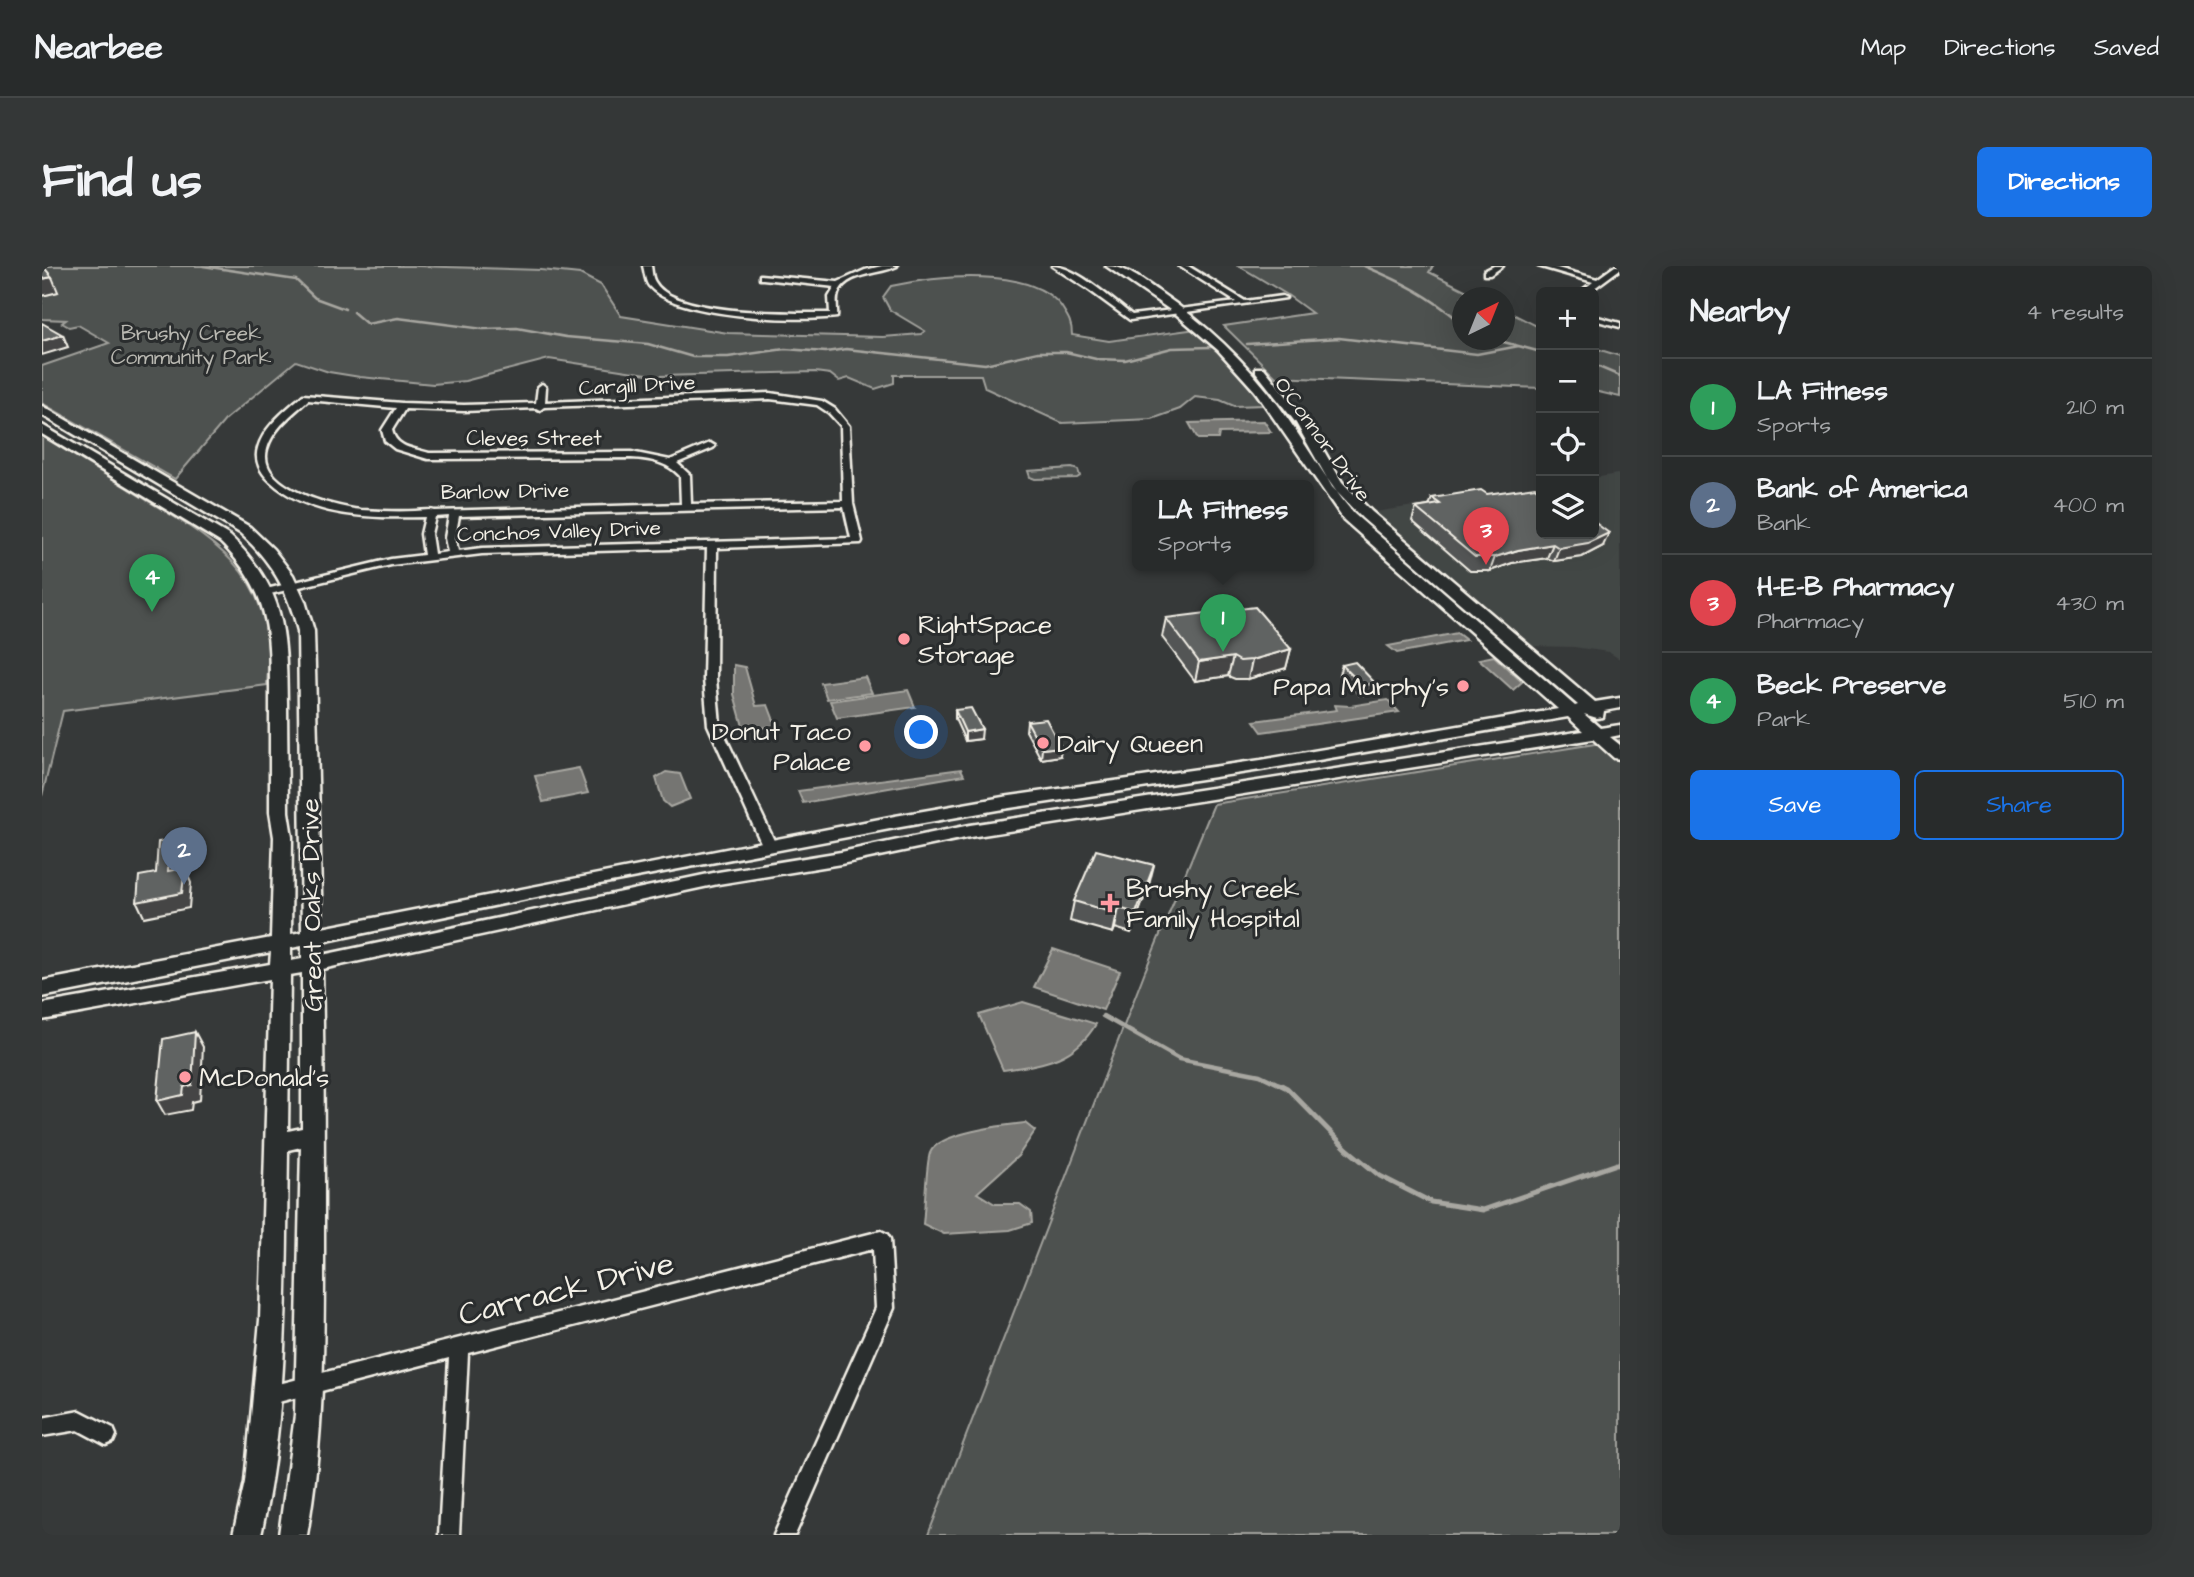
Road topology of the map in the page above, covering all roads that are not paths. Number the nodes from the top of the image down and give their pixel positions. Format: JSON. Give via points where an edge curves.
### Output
{"nodes":[{"id":1,"x":647,"y":266,"type":"edge"},
{"id":2,"x":893,"y":266,"type":"edge"},
{"id":3,"x":1056,"y":266,"type":"edge"},
{"id":4,"x":1111,"y":266,"type":"edge"},
{"id":5,"x":1127,"y":266,"type":"edge"},
{"id":6,"x":1184,"y":266,"type":"edge"},
{"id":7,"x":1499,"y":266,"type":"edge"},
{"id":8,"x":1542,"y":266,"type":"edge"},
{"id":9,"x":1620,"y":266,"type":"edge"},
{"id":10,"x":1488,"y":273,"type":"dead end"},
{"id":11,"x":763,"y":277,"type":"dead end"},
{"id":12,"x":1600,"y":282,"type":"junction"},
{"id":13,"x":841,"y":285,"type":"junction"},
{"id":14,"x":1592,"y":287,"type":"edge"},
{"id":15,"x":1282,"y":298,"type":"dead end"},
{"id":16,"x":1243,"y":303,"type":"junction"},
{"id":17,"x":1187,"y":311,"type":"junction"},
{"id":18,"x":1599,"y":319,"type":"edge"},
{"id":19,"x":1620,"y":325,"type":"edge"},
{"id":20,"x":542,"y":387,"type":"dead end"},
{"id":21,"x":306,"y":397,"type":"joint"},
{"id":22,"x":402,"y":407,"type":"junction"},
{"id":23,"x":540,"y":407,"type":"junction"},
{"id":24,"x":42,"y":410,"type":"edge"},
{"id":25,"x":42,"y":429,"type":"edge"},
{"id":26,"x":710,"y":446,"type":"dead end"},
{"id":27,"x":670,"y":463,"type":"junction"},
{"id":28,"x":848,"y":504,"type":"junction"},
{"id":29,"x":686,"y":506,"type":"junction"},
{"id":30,"x":431,"y":512,"type":"junction"},
{"id":31,"x":455,"y":512,"type":"junction"},
{"id":32,"x":1354,"y":521,"type":"junction"},
{"id":33,"x":856,"y":541,"type":"joint"},
{"id":34,"x":712,"y":546,"type":"junction"},
{"id":35,"x":454,"y":554,"type":"junction"},
{"id":36,"x":429,"y":556,"type":"junction"},
{"id":37,"x":1447,"y":584,"type":"junction"},
{"id":38,"x":293,"y":586,"type":"junction"},
{"id":39,"x":1427,"y":587,"type":"junction"},
{"id":40,"x":266,"y":592,"type":"junction"},
{"id":41,"x":1495,"y":625,"type":"junction"},
{"id":42,"x":1620,"y":703,"type":"edge"},
{"id":43,"x":1591,"y":708,"type":"junction"},
{"id":44,"x":1573,"y":712,"type":"junction"},
{"id":45,"x":1619,"y":732,"type":"edge"},
{"id":46,"x":1597,"y":734,"type":"junction"},
{"id":47,"x":1620,"y":754,"type":"edge"},
{"id":48,"x":1103,"y":789,"type":"junction"},
{"id":49,"x":1047,"y":797,"type":"junction"},
{"id":50,"x":1073,"y":816,"type":"junction"},
{"id":51,"x":970,"y":831,"type":"junction"},
{"id":52,"x":770,"y":847,"type":"junction"},
{"id":53,"x":313,"y":937,"type":"junction"},
{"id":54,"x":283,"y":943,"type":"junction"},
{"id":55,"x":313,"y":964,"type":"junction"},
{"id":56,"x":279,"y":969,"type":"junction"},
{"id":57,"x":42,"y":989,"type":"edge"},
{"id":58,"x":42,"y":1012,"type":"edge"},
{"id":59,"x":313,"y":1135,"type":"junction"},
{"id":60,"x":277,"y":1143,"type":"junction"},
{"id":61,"x":459,"y":1346,"type":"junction"},
{"id":62,"x":309,"y":1383,"type":"junction"},
{"id":63,"x":267,"y":1396,"type":"junction"},
{"id":64,"x":42,"y":1427,"type":"edge"},
{"id":65,"x":106,"y":1435,"type":"dead end"},
{"id":66,"x":247,"y":1535,"type":"edge"},
{"id":67,"x":293,"y":1535,"type":"edge"},
{"id":68,"x":449,"y":1535,"type":"edge"},
{"id":69,"x":784,"y":1535,"type":"edge"}],
"edges":[{"from":1,"to":13,"type":"street","via":[[648,278],[659,290],[690,305],[755,315],[834,315],[833,296]]},
{"from":2,"to":13,"type":"street"},
{"from":3,"to":17,"type":"street","via":[[1130,318]]},
{"from":4,"to":17,"type":"main road","name":"O'Connor Drive"},
{"from":5,"to":17,"type":"main road","name":"O'Connor Drive"},
{"from":6,"to":16,"type":"street"},
{"from":7,"to":10,"type":"street"},
{"from":8,"to":12,"type":"street"},
{"from":9,"to":12,"type":"street"},
{"from":11,"to":13,"type":"street"},
{"from":12,"to":14,"type":"street"},
{"from":15,"to":16,"type":"street"},
{"from":16,"to":17,"type":"street"},
{"from":17,"to":32,"type":"main road","name":"O'Connor Drive","via":[[1254,381],[1321,483]]},
{"from":17,"to":37,"type":"main road","name":"O'Connor Drive","via":[[1247,356],[1301,422],[1337,484]]},
{"from":18,"to":19,"type":"street"},
{"from":20,"to":23,"type":"street"},
{"from":21,"to":22,"type":"street","name":"Cargill Drive"},
{"from":21,"to":30,"type":"street","name":"Barlow Drive","via":[[265,439],[261,456],[272,478],[305,500],[335,509]]},
{"from":22,"to":23,"type":"street","name":"Cargill Drive"},
{"from":22,"to":27,"type":"street","name":"Cleves Street","via":[[387,430],[390,441],[420,455],[631,455]]},
{"from":23,"to":28,"type":"street","name":"Cargill Drive","via":[[770,396],[819,403],[845,426]]},
{"from":24,"to":38,"type":"main road","name":"Great Oaks Drive","via":[[237,524],[273,557]]},
{"from":25,"to":40,"type":"main road","name":"Great Oaks Drive","via":[[225,539],[245,558]]},
{"from":26,"to":27,"type":"street"},
{"from":27,"to":29,"type":"street","via":[[685,475]]},
{"from":28,"to":29,"type":"street","name":"Barlow Drive"},
{"from":28,"to":33,"type":"street","name":"Cargill Drive"},
{"from":29,"to":31,"type":"street","name":"Barlow Drive"},
{"from":30,"to":31,"type":"street","name":"Barlow Drive"},
{"from":30,"to":36,"type":"street","via":[[426,534]]},
{"from":31,"to":35,"type":"street","via":[[450,538]]},
{"from":32,"to":37,"type":"main road","via":[[1426,578]]},
{"from":32,"to":39,"type":"main road","name":"O'Connor Drive"},
{"from":33,"to":34,"type":"street","name":"Conchos Valley Drive"},
{"from":34,"to":35,"type":"street","name":"Conchos Valley Drive"},
{"from":34,"to":52,"type":"street","via":[[714,725]]},
{"from":35,"to":36,"type":"street","name":"Conchos Valley Drive"},
{"from":36,"to":38,"type":"street","name":"Conchos Valley Drive"},
{"from":37,"to":41,"type":"main road","name":"O'Connor Drive"},
{"from":38,"to":40,"type":"street","name":"Conchos Valley Drive"},
{"from":38,"to":53,"type":"main road","name":"Great Oaks Drive","via":[[306,631]]},
{"from":39,"to":41,"type":"main road","via":[[1442,589]]},
{"from":39,"to":44,"type":"main road","name":"O'Connor Drive"},
{"from":40,"to":54,"type":"main road","name":"Great Oaks Drive","via":[[278,639]]},
{"from":41,"to":43,"type":"main road","name":"O'Connor Drive"},
{"from":42,"to":43,"type":"main road"},
{"from":43,"to":44,"type":"main road"},
{"from":43,"to":45,"type":"main road","name":"O'Connor Drive"},
{"from":44,"to":46,"type":"main road","name":"O'Connor Drive"},
{"from":44,"to":48,"type":"main road"},
{"from":45,"to":46,"type":"main road"},
{"from":46,"to":47,"type":"main road","name":"O'Connor Drive"},
{"from":46,"to":50,"type":"main road"},
{"from":48,"to":49,"type":"main road"},
{"from":48,"to":50,"type":"main road","via":[[1076,800],[1070,812]]},
{"from":49,"to":51,"type":"main road","via":[[1039,805]]},
{"from":49,"to":52,"type":"main road"},
{"from":50,"to":51,"type":"main road"},
{"from":51,"to":55,"type":"main road","via":[[719,878]]},
{"from":52,"to":53,"type":"main road"},
{"from":53,"to":54,"type":"main road"},
{"from":53,"to":55,"type":"main road","name":"Great Oaks Drive"},
{"from":54,"to":56,"type":"main road","name":"Great Oaks Drive"},
{"from":54,"to":57,"type":"main road"},
{"from":55,"to":56,"type":"main road"},
{"from":55,"to":59,"type":"main road","name":"Great Oaks Drive"},
{"from":56,"to":58,"type":"main road"},
{"from":56,"to":60,"type":"main road","name":"Great Oaks Drive"},
{"from":59,"to":60,"type":"main road"},
{"from":59,"to":62,"type":"main road","name":"Great Oaks Drive"},
{"from":60,"to":63,"type":"main road","name":"Great Oaks Drive"},
{"from":61,"to":62,"type":"street","name":"Carrack Drive"},
{"from":61,"to":68,"type":"street"},
{"from":61,"to":69,"type":"street","name":"Carrack Drive","via":[[881,1239],[885,1308]]},
{"from":62,"to":63,"type":"street","name":"Carrack Drive"},
{"from":62,"to":67,"type":"main road","name":"Great Oaks Drive","via":[[304,1479]]},
{"from":63,"to":66,"type":"main road","name":"Great Oaks Drive","via":[[259,1482]]},
{"from":64,"to":65,"type":"street","via":[[80,1420]]}]}
